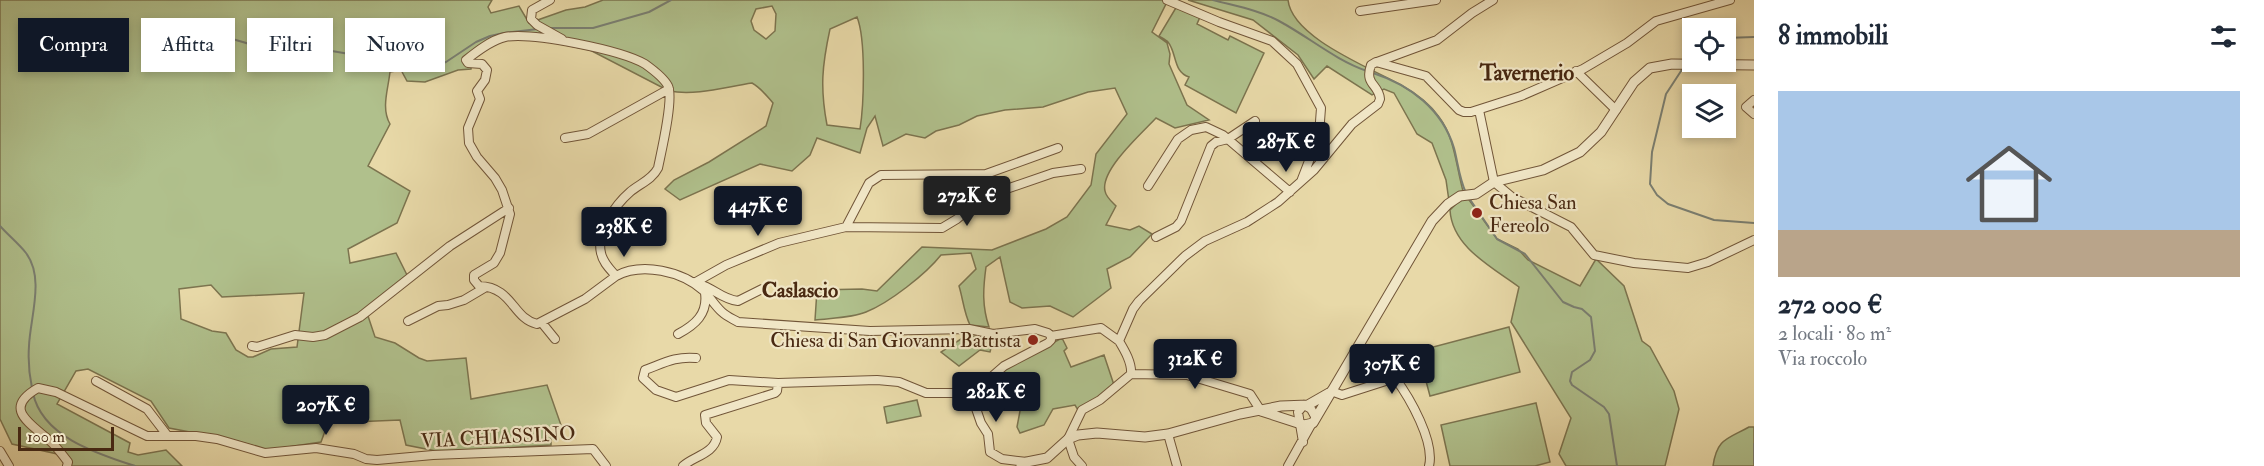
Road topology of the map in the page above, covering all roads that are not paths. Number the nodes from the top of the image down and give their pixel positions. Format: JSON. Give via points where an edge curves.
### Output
{"nodes":[{"id":1,"x":550,"y":0,"type":"edge"},
{"id":2,"x":1167,"y":0,"type":"edge"},
{"id":3,"x":1436,"y":0,"type":"edge"},
{"id":4,"x":1493,"y":0,"type":"edge"},
{"id":5,"x":1730,"y":0,"type":"edge"},
{"id":6,"x":1360,"y":11,"type":"dead end"},
{"id":7,"x":567,"y":41,"type":"junction"},
{"id":8,"x":1373,"y":64,"type":"junction"},
{"id":9,"x":1754,"y":65,"type":"edge"},
{"id":10,"x":1576,"y":72,"type":"junction"},
{"id":11,"x":669,"y":89,"type":"junction"},
{"id":12,"x":1754,"y":100,"type":"edge"},
{"id":13,"x":1479,"y":110,"type":"junction"},
{"id":14,"x":1616,"y":110,"type":"junction"},
{"id":15,"x":1754,"y":114,"type":"edge"},
{"id":16,"x":1255,"y":121,"type":"dead end"},
{"id":17,"x":565,"y":138,"type":"dead end"},
{"id":18,"x":1228,"y":139,"type":"junction"},
{"id":19,"x":1058,"y":148,"type":"dead end"},
{"id":20,"x":1080,"y":169,"type":"dead end"},
{"id":21,"x":1301,"y":181,"type":"junction"},
{"id":22,"x":1494,"y":182,"type":"junction"},
{"id":23,"x":1148,"y":186,"type":"dead end"},
{"id":24,"x":1290,"y":192,"type":"junction"},
{"id":25,"x":509,"y":208,"type":"junction"},
{"id":26,"x":846,"y":227,"type":"junction"},
{"id":27,"x":1156,"y":237,"type":"dead end"},
{"id":28,"x":1754,"y":240,"type":"edge"},
{"id":29,"x":616,"y":276,"type":"junction"},
{"id":30,"x":694,"y":283,"type":"junction"},
{"id":31,"x":487,"y":286,"type":"junction"},
{"id":32,"x":762,"y":289,"type":"dead end"},
{"id":33,"x":704,"y":291,"type":"junction"},
{"id":34,"x":408,"y":321,"type":"dead end"},
{"id":35,"x":542,"y":323,"type":"junction"},
{"id":36,"x":678,"y":334,"type":"dead end"},
{"id":37,"x":1051,"y":336,"type":"junction"},
{"id":38,"x":555,"y":339,"type":"dead end"},
{"id":39,"x":1119,"y":341,"type":"junction"},
{"id":40,"x":252,"y":346,"type":"dead end"},
{"id":41,"x":696,"y":358,"type":"dead end"},
{"id":42,"x":1131,"y":374,"type":"junction"},
{"id":43,"x":96,"y":381,"type":"dead end"},
{"id":44,"x":778,"y":383,"type":"junction"},
{"id":45,"x":1331,"y":391,"type":"junction"},
{"id":46,"x":973,"y":393,"type":"junction"},
{"id":47,"x":1304,"y":405,"type":"junction"},
{"id":48,"x":1261,"y":411,"type":"junction"},
{"id":49,"x":1314,"y":421,"type":"junction"},
{"id":50,"x":1300,"y":423,"type":"junction"},
{"id":51,"x":1168,"y":434,"type":"junction"},
{"id":52,"x":167,"y":435,"type":"junction"},
{"id":53,"x":1068,"y":439,"type":"junction"},
{"id":54,"x":1303,"y":442,"type":"junction"},
{"id":55,"x":0,"y":451,"type":"edge"},
{"id":56,"x":1024,"y":464,"type":"edge"},
{"id":57,"x":9,"y":466,"type":"edge"},
{"id":58,"x":67,"y":466,"type":"edge"},
{"id":59,"x":606,"y":466,"type":"edge"},
{"id":60,"x":683,"y":466,"type":"edge"},
{"id":61,"x":1082,"y":466,"type":"edge"},
{"id":62,"x":1177,"y":466,"type":"edge"},
{"id":63,"x":1288,"y":466,"type":"edge"},
{"id":64,"x":1429,"y":466,"type":"edge"}],
"edges":[{"from":1,"to":7,"type":"street","via":[[532,10],[531,19]]},
{"from":2,"to":21,"type":"street","via":[[1272,41],[1297,64],[1321,108],[1319,135]]},
{"from":3,"to":6,"type":"street"},
{"from":4,"to":8,"type":"street","via":[[1437,40]]},
{"from":5,"to":10,"type":"street","via":[[1656,21]]},
{"from":7,"to":11,"type":"street","via":[[645,64]]},
{"from":7,"to":25,"type":"street","via":[[505,37],[466,60],[482,64],[487,70],[470,121],[472,151],[487,166]]},
{"from":8,"to":13,"type":"street","via":[[1426,76],[1464,112]]},
{"from":8,"to":21,"type":"street","via":[[1368,74],[1380,95],[1378,104],[1352,124]]},
{"from":9,"to":14,"type":"street","via":[[1661,64],[1642,74]]},
{"from":10,"to":13,"type":"street"},
{"from":10,"to":14,"type":"street"},
{"from":11,"to":17,"type":"street","via":[[588,134]]},
{"from":11,"to":29,"type":"street","via":[[658,168],[620,202],[600,241],[601,255]]},
{"from":12,"to":15,"type":"street","via":[[1746,107]]},
{"from":13,"to":22,"type":"street"},
{"from":14,"to":22,"type":"street","via":[[1580,152],[1543,170]]},
{"from":16,"to":18,"type":"street"},
{"from":18,"to":23,"type":"street","via":[[1206,127],[1191,130],[1178,139]]},
{"from":18,"to":24,"type":"street"},
{"from":18,"to":27,"type":"street","via":[[1209,148],[1179,224]]},
{"from":19,"to":26,"type":"street","via":[[986,174],[881,175],[869,183]]},
{"from":20,"to":26,"type":"street","via":[[1053,173],[992,194],[942,228]]},
{"from":21,"to":24,"type":"street"},
{"from":22,"to":28,"type":"street","via":[[1512,197],[1571,227],[1594,255],[1688,268]]},
{"from":22,"to":45,"type":"street","via":[[1476,194],[1460,196],[1432,221]]},
{"from":24,"to":39,"type":"street","via":[[1247,222],[1185,256],[1139,301]]},
{"from":25,"to":31,"type":"street","via":[[500,253],[494,263],[473,278],[479,286]]},
{"from":25,"to":40,"type":"street","via":[[450,246],[353,321],[325,335],[295,335]]},
{"from":26,"to":30,"type":"street","via":[[770,246]]},
{"from":29,"to":30,"type":"street","via":[[625,271],[656,270]]},
{"from":29,"to":35,"type":"street"},
{"from":30,"to":32,"type":"street","via":[[738,301]]},
{"from":30,"to":33,"type":"street"},
{"from":31,"to":34,"type":"street","via":[[464,300],[438,306]]},
{"from":31,"to":35,"type":"street","via":[[507,297],[526,319]]},
{"from":33,"to":36,"type":"street","via":[[706,302],[701,316]]},
{"from":33,"to":37,"type":"street","via":[[722,312],[738,322],[870,331],[969,329],[993,334],[1035,329]]},
{"from":35,"to":38,"type":"street"},
{"from":37,"to":39,"type":"street","via":[[1101,328]]},
{"from":37,"to":46,"type":"street","via":[[1048,342],[1004,366]]},
{"from":39,"to":42,"type":"street"},
{"from":41,"to":44,"type":"street","via":[[672,359],[645,370],[644,378],[656,390],[676,397],[729,380]]},
{"from":42,"to":48,"type":"street","via":[[1187,375],[1251,394]]},
{"from":42,"to":53,"type":"street","via":[[1082,410]]},
{"from":43,"to":52,"type":"street","via":[[147,409]]},
{"from":44,"to":46,"type":"street","via":[[877,380],[898,382],[926,393]]},
{"from":44,"to":60,"type":"street","via":[[775,393],[705,416],[717,437],[715,444]]},
{"from":45,"to":47,"type":"street"},
{"from":45,"to":49,"type":"street"},
{"from":45,"to":64,"type":"street","via":[[1342,395],[1395,378],[1416,413],[1429,450]]},
{"from":46,"to":56,"type":"street","via":[[988,434],[988,449],[1002,459]]},
{"from":47,"to":48,"type":"street"},
{"from":47,"to":49,"type":"street","via":[[1311,409]]},
{"from":47,"to":50,"type":"street","via":[[1298,413]]},
{"from":48,"to":50,"type":"street"},
{"from":48,"to":51,"type":"street"},
{"from":49,"to":50,"type":"street"},
{"from":49,"to":54,"type":"street"},
{"from":50,"to":54,"type":"street"},
{"from":51,"to":53,"type":"street","via":[[1131,437],[1097,433]]},
{"from":51,"to":62,"type":"street"},
{"from":52,"to":58,"type":"street","name":"VIA CHIASSINO","via":[[147,436],[56,392],[38,388],[26,395],[20,406],[22,417],[50,441],[68,462]]},
{"from":52,"to":59,"type":"street","name":"VIA CHIASSINO","via":[[217,439],[265,453],[316,448],[377,460],[593,449]]},
{"from":53,"to":56,"type":"street","via":[[1047,458]]},
{"from":53,"to":61,"type":"street"},
{"from":54,"to":63,"type":"street"},
{"from":55,"to":57,"type":"street"}]}
